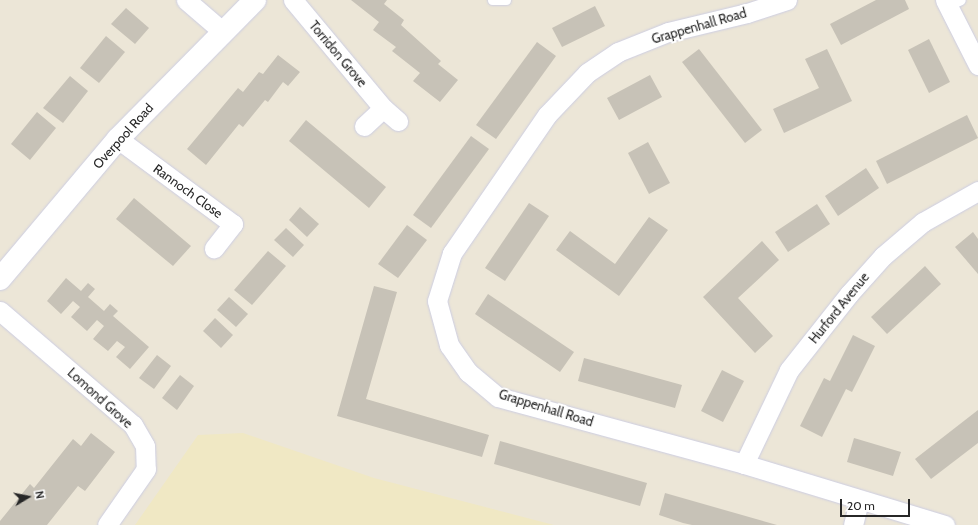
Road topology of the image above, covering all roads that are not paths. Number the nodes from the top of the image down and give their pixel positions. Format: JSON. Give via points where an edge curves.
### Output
{"nodes":[{"id":1,"x":186,"y":0,"type":"edge"},
{"id":2,"x":255,"y":0,"type":"edge"},
{"id":3,"x":293,"y":0,"type":"edge"},
{"id":4,"x":492,"y":0,"type":"edge"},
{"id":5,"x":506,"y":0,"type":"edge"},
{"id":6,"x":787,"y":0,"type":"edge"},
{"id":7,"x":951,"y":2,"type":"edge"},
{"id":8,"x":222,"y":32,"type":"junction"},
{"id":9,"x":978,"y":66,"type":"edge"},
{"id":10,"x":383,"y":108,"type":"junction"},
{"id":11,"x":398,"y":121,"type":"dead end"},
{"id":12,"x":364,"y":126,"type":"dead end"},
{"id":13,"x":118,"y":139,"type":"junction"},
{"id":14,"x":978,"y":191,"type":"edge"},
{"id":15,"x":214,"y":248,"type":"dead end"},
{"id":16,"x":0,"y":279,"type":"edge"},
{"id":17,"x":0,"y":311,"type":"edge"},
{"id":18,"x":744,"y":464,"type":"junction"},
{"id":19,"x":860,"y":501,"type":"junction"},
{"id":20,"x":107,"y":525,"type":"edge"},
{"id":21,"x":853,"y":525,"type":"edge"},
{"id":22,"x":945,"y":525,"type":"edge"}],
"edges":[{"from":1,"to":8,"type":"street"},
{"from":2,"to":8,"type":"street","name":"Overpool Road"},
{"from":3,"to":10,"type":"street","name":"Torridon Grove"},
{"from":4,"to":5,"type":"lane"},
{"from":6,"to":18,"type":"street","name":"Grappenhall Road","via":[[747,13],[668,32],[618,52],[587,73],[547,116],[456,247],[438,301],[449,345],[468,372],[498,397]]},
{"from":7,"to":9,"type":"street"},
{"from":8,"to":13,"type":"street","name":"Overpool Road"},
{"from":10,"to":11,"type":"street","name":"Torridon Grove"},
{"from":10,"to":12,"type":"street"},
{"from":13,"to":15,"type":"street","name":"Rannoch Close","via":[[233,224]]},
{"from":13,"to":16,"type":"street","name":"Overpool Road"},
{"from":14,"to":18,"type":"street","name":"Hurford Avenue","via":[[923,222],[882,256],[849,294],[789,370]]},
{"from":17,"to":20,"type":"street","name":"Lomond Grove","via":[[133,425],[145,446],[146,469]]},
{"from":18,"to":19,"type":"street","name":"Grappenhall Road"},
{"from":19,"to":21,"type":"street"},
{"from":19,"to":22,"type":"street","name":"Grappenhall Road"}]}
